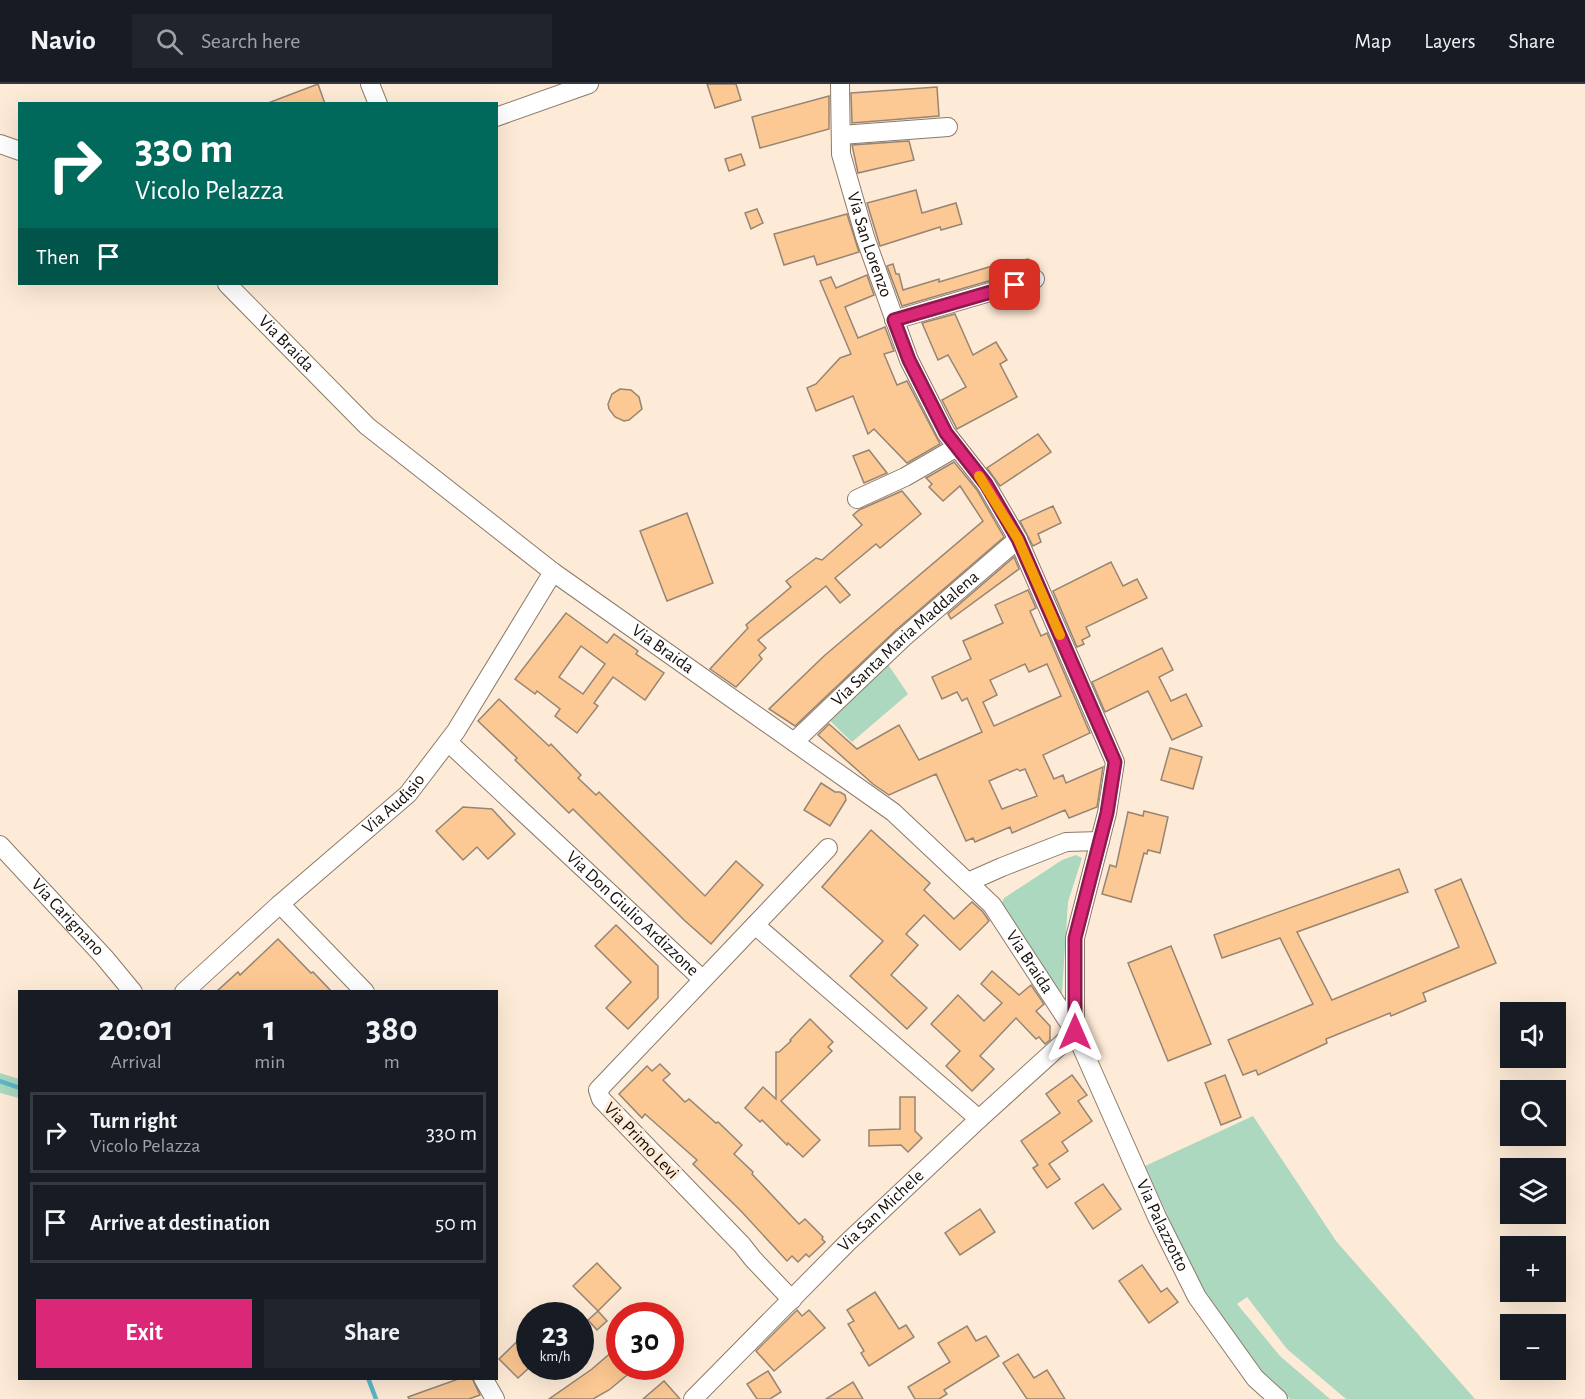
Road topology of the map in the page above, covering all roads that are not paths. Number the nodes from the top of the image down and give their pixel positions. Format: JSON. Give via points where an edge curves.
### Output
{"nodes":[{"id":1,"x":370,"y":84,"type":"edge"},
{"id":2,"x":589,"y":84,"type":"edge"},
{"id":3,"x":840,"y":84,"type":"edge"},
{"id":4,"x":377,"y":102,"type":"edge"},
{"id":5,"x":498,"y":116,"type":"edge"},
{"id":6,"x":948,"y":127,"type":"dead end"},
{"id":7,"x":841,"y":135,"type":"junction"},
{"id":8,"x":0,"y":144,"type":"edge"},
{"id":9,"x":18,"y":149,"type":"edge"},
{"id":10,"x":1035,"y":279,"type":"dead end"},
{"id":11,"x":229,"y":285,"type":"edge"},
{"id":12,"x":894,"y":320,"type":"junction"},
{"id":13,"x":957,"y":447,"type":"junction"},
{"id":14,"x":857,"y":499,"type":"dead end"},
{"id":15,"x":1018,"y":539,"type":"junction"},
{"id":16,"x":553,"y":572,"type":"junction"},
{"id":17,"x":448,"y":742,"type":"junction"},
{"id":18,"x":794,"y":742,"type":"junction"},
{"id":19,"x":1100,"y":841,"type":"junction"},
{"id":20,"x":0,"y":845,"type":"edge"},
{"id":21,"x":828,"y":848,"type":"dead end"},
{"id":22,"x":968,"y":882,"type":"junction"},
{"id":23,"x":280,"y":904,"type":"junction"},
{"id":24,"x":755,"y":925,"type":"junction"},
{"id":25,"x":702,"y":979,"type":"junction"},
{"id":26,"x":132,"y":990,"type":"edge"},
{"id":27,"x":186,"y":990,"type":"edge"},
{"id":28,"x":363,"y":990,"type":"edge"},
{"id":29,"x":1075,"y":1032,"type":"junction"},
{"id":30,"x":979,"y":1119,"type":"junction"},
{"id":31,"x":792,"y":1300,"type":"junction"},
{"id":32,"x":484,"y":1380,"type":"edge"},
{"id":33,"x":495,"y":1399,"type":"edge"},
{"id":34,"x":693,"y":1399,"type":"edge"},
{"id":35,"x":1278,"y":1399,"type":"edge"}],
"edges":[{"from":1,"to":4,"type":"street"},
{"from":2,"to":5,"type":"street"},
{"from":3,"to":7,"type":"street","name":"Via San Lorenzo"},
{"from":6,"to":7,"type":"street"},
{"from":7,"to":12,"type":"street","name":"Via San Lorenzo","via":[[841,154]]},
{"from":8,"to":9,"type":"street"},
{"from":10,"to":12,"type":"street"},
{"from":11,"to":16,"type":"street","name":"Via Braida","via":[[367,426]]},
{"from":12,"to":13,"type":"street","name":"Via San Lorenzo","via":[[909,360]]},
{"from":13,"to":14,"type":"street"},
{"from":13,"to":15,"type":"street","name":"Via San Lorenzo","via":[[986,484]]},
{"from":15,"to":18,"type":"street","name":"Via Santa Maria Maddalena","via":[[903,638]]},
{"from":15,"to":19,"type":"street","name":"Via San Lorenzo","via":[[1115,762]]},
{"from":16,"to":17,"type":"street","name":"Via Audisio"},
{"from":16,"to":18,"type":"street","name":"Via Braida"},
{"from":17,"to":23,"type":"street","name":"Via Audisio","via":[[408,794]]},
{"from":17,"to":25,"type":"street","name":"Via Don Giulio Ardizzone"},
{"from":18,"to":22,"type":"street","name":"Via Braida","via":[[893,812]]},
{"from":19,"to":22,"type":"street","via":[[1066,842]]},
{"from":19,"to":29,"type":"street","name":"Via San Lorenzo","via":[[1075,938]]},
{"from":20,"to":26,"type":"street","name":"Via Carignano"},
{"from":21,"to":24,"type":"street","name":"Via Don Giulio Ardizzone"},
{"from":22,"to":29,"type":"street","name":"Via Braida","via":[[992,905]]},
{"from":23,"to":27,"type":"street","name":"Via Audisio"},
{"from":23,"to":28,"type":"street"},
{"from":24,"to":25,"type":"street","name":"Via Don Giulio Ardizzone"},
{"from":24,"to":30,"type":"street"},
{"from":25,"to":31,"type":"street","name":"Via Primo Levi","via":[[598,1090],[601,1099]]},
{"from":29,"to":30,"type":"street","name":"Via San Michele"},
{"from":29,"to":35,"type":"street","name":"Via Palazzotto","via":[[1197,1297],[1255,1378]]},
{"from":30,"to":31,"type":"street","name":"Via San Michele"},
{"from":31,"to":34,"type":"street","name":"Via San Michele"},
{"from":32,"to":33,"type":"street"}]}
